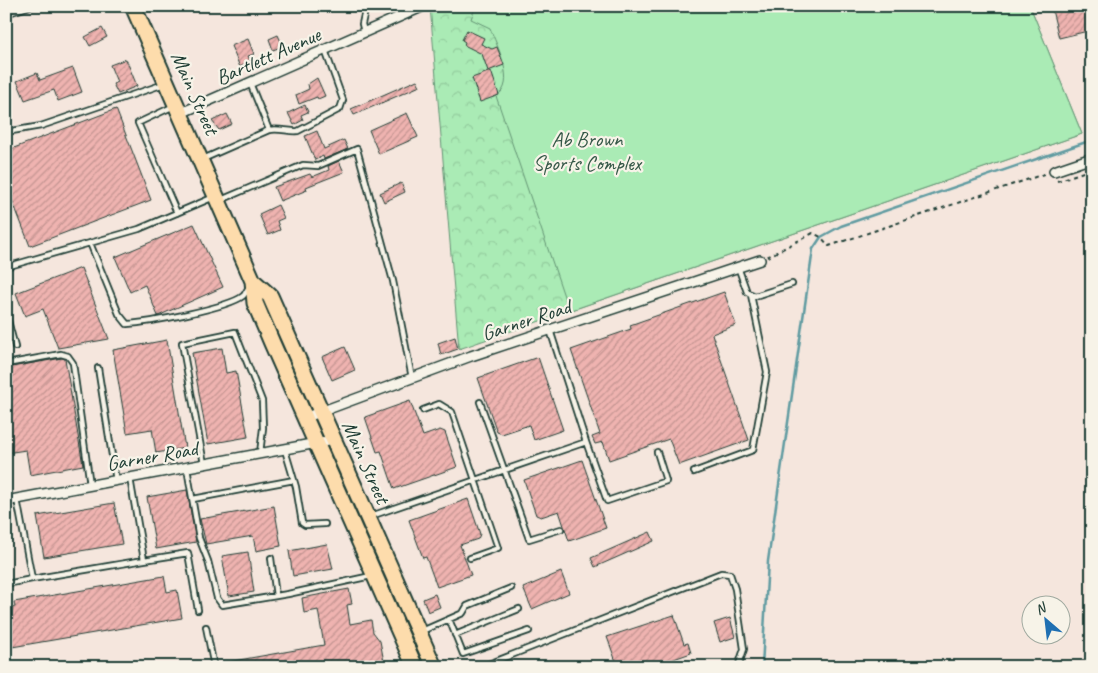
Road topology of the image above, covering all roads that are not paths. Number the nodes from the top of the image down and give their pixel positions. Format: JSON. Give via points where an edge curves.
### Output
{"nodes":[{"id":1,"x":30,"y":6,"type":"edge"},
{"id":2,"x":133,"y":6,"type":"edge"},
{"id":3,"x":366,"y":6,"type":"edge"},
{"id":4,"x":424,"y":6,"type":"edge"},
{"id":5,"x":6,"y":14,"type":"edge"},
{"id":6,"x":364,"y":32,"type":"junction"},
{"id":7,"x":325,"y":50,"type":"junction"},
{"id":8,"x":168,"y":83,"type":"junction"},
{"id":9,"x":250,"y":83,"type":"junction"},
{"id":10,"x":179,"y":109,"type":"junction"},
{"id":11,"x":269,"y":130,"type":"junction"},
{"id":12,"x":6,"y":132,"type":"edge"},
{"id":13,"x":1092,"y":158,"type":"edge"},
{"id":14,"x":202,"y":160,"type":"junction"},
{"id":15,"x":1054,"y":170,"type":"road end"},
{"id":16,"x":218,"y":198,"type":"junction"},
{"id":17,"x":177,"y":212,"type":"junction"},
{"id":18,"x":90,"y":243,"type":"junction"},
{"id":19,"x":760,"y":260,"type":"road end"},
{"id":20,"x":738,"y":267,"type":"junction"},
{"id":21,"x":6,"y":268,"type":"edge"},
{"id":22,"x":253,"y":281,"type":"junction"},
{"id":23,"x":792,"y":284,"type":"dead end"},
{"id":24,"x":751,"y":295,"type":"junction"},
{"id":25,"x":6,"y":313,"type":"edge"},
{"id":26,"x":550,"y":330,"type":"junction"},
{"id":27,"x":15,"y":347,"type":"dead end"},
{"id":28,"x":6,"y":364,"type":"edge"},
{"id":29,"x":98,"y":368,"type":"dead end"},
{"id":30,"x":412,"y":378,"type":"junction"},
{"id":31,"x":480,"y":402,"type":"dead end"},
{"id":32,"x":423,"y":410,"type":"dead end"},
{"id":33,"x":321,"y":412,"type":"junction"},
{"id":34,"x":304,"y":418,"type":"junction"},
{"id":35,"x":333,"y":440,"type":"junction"},
{"id":36,"x":586,"y":442,"type":"junction"},
{"id":37,"x":317,"y":444,"type":"junction"},
{"id":38,"x":285,"y":450,"type":"junction"},
{"id":39,"x":657,"y":452,"type":"dead end"},
{"id":40,"x":260,"y":454,"type":"junction"},
{"id":41,"x":204,"y":464,"type":"junction"},
{"id":42,"x":187,"y":468,"type":"junction"},
{"id":43,"x":504,"y":470,"type":"junction"},
{"id":44,"x":694,"y":472,"type":"dead end"},
{"id":45,"x":130,"y":478,"type":"junction"},
{"id":46,"x":294,"y":480,"type":"junction"},
{"id":47,"x":116,"y":481,"type":"junction"},
{"id":48,"x":474,"y":481,"type":"junction"},
{"id":49,"x":90,"y":485,"type":"junction"},
{"id":50,"x":17,"y":499,"type":"junction"},
{"id":51,"x":193,"y":499,"type":"junction"},
{"id":52,"x":6,"y":501,"type":"edge"},
{"id":53,"x":368,"y":517,"type":"junction"},
{"id":54,"x":325,"y":524,"type":"dead end"},
{"id":55,"x":561,"y":529,"type":"dead end"},
{"id":56,"x":271,"y":558,"type":"dead end"},
{"id":57,"x":470,"y":558,"type":"dead end"},
{"id":58,"x":144,"y":560,"type":"junction"},
{"id":59,"x":374,"y":575,"type":"junction"},
{"id":60,"x":32,"y":579,"type":"junction"},
{"id":61,"x":6,"y":584,"type":"edge"},
{"id":62,"x":511,"y":588,"type":"dead end"},
{"id":63,"x":276,"y":596,"type":"junction"},
{"id":64,"x":520,"y":609,"type":"dead end"},
{"id":65,"x":198,"y":610,"type":"dead end"},
{"id":66,"x":448,"y":619,"type":"junction"},
{"id":67,"x":206,"y":628,"type":"dead end"},
{"id":68,"x":529,"y":631,"type":"dead end"},
{"id":69,"x":418,"y":632,"type":"junction"},
{"id":70,"x":455,"y":635,"type":"junction"},
{"id":71,"x":214,"y":667,"type":"edge"},
{"id":72,"x":415,"y":667,"type":"edge"},
{"id":73,"x":434,"y":667,"type":"edge"},
{"id":74,"x":481,"y":667,"type":"edge"},
{"id":75,"x":738,"y":667,"type":"edge"}],
"edges":[{"from":1,"to":5,"type":"lane"},
{"from":2,"to":8,"type":"main road","name":"Main Street"},
{"from":3,"to":6,"type":"lane","via":[[362,24]]},
{"from":4,"to":6,"type":"street","name":"Bartlett Avenue"},
{"from":6,"to":7,"type":"street","name":"Bartlett Avenue"},
{"from":7,"to":9,"type":"street","name":"Bartlett Avenue"},
{"from":7,"to":11,"type":"lane","via":[[343,100],[340,109],[298,131]]},
{"from":8,"to":10,"type":"main road","name":"Main Street"},
{"from":8,"to":12,"type":"lane","via":[[41,126]]},
{"from":9,"to":10,"type":"street","name":"Bartlett Avenue"},
{"from":9,"to":11,"type":"lane"},
{"from":10,"to":14,"type":"main road","name":"Main Street"},
{"from":10,"to":17,"type":"lane","via":[[138,123]]},
{"from":11,"to":14,"type":"lane"},
{"from":13,"to":15,"type":"street"},
{"from":14,"to":16,"type":"main road","name":"Main Street"},
{"from":16,"to":17,"type":"lane"},
{"from":16,"to":22,"type":"main road","name":"Main Street"},
{"from":16,"to":30,"type":"lane","via":[[303,166],[318,166],[357,149],[393,281]]},
{"from":17,"to":18,"type":"lane","via":[[139,229]]},
{"from":18,"to":21,"type":"lane"},
{"from":18,"to":22,"type":"lane","via":[[119,314],[127,324],[148,323],[218,305],[243,296]]},
{"from":19,"to":20,"type":"street","name":"Garner Road"},
{"from":20,"to":24,"type":"lane"},
{"from":20,"to":26,"type":"street","name":"Garner Road"},
{"from":22,"to":33,"type":"main road","name":"Main Street","via":[[270,296]]},
{"from":22,"to":34,"type":"main road","name":"Main Street","via":[[255,303]]},
{"from":23,"to":24,"type":"lane"},
{"from":24,"to":44,"type":"lane","via":[[767,372],[753,450]]},
{"from":25,"to":27,"type":"lane"},
{"from":26,"to":30,"type":"street","name":"Garner Road"},
{"from":26,"to":36,"type":"lane"},
{"from":28,"to":49,"type":"lane","via":[[61,354],[68,356],[73,363]]},
{"from":29,"to":47,"type":"lane"},
{"from":30,"to":33,"type":"street","name":"Garner Road"},
{"from":31,"to":43,"type":"lane"},
{"from":32,"to":48,"type":"lane","via":[[439,404],[452,412]]},
{"from":33,"to":34,"type":"street","name":"Garner Road"},
{"from":33,"to":35,"type":"main road","name":"Main Street"},
{"from":34,"to":37,"type":"main road","name":"Main Street"},
{"from":35,"to":37,"type":"street","name":"Garner Road"},
{"from":35,"to":53,"type":"main road","name":"Main Street"},
{"from":36,"to":39,"type":"lane","via":[[607,502],[666,481]]},
{"from":36,"to":43,"type":"lane"},
{"from":37,"to":38,"type":"street","name":"Garner Road"},
{"from":37,"to":59,"type":"main road","name":"Main Street"},
{"from":38,"to":40,"type":"street","name":"Garner Road"},
{"from":38,"to":46,"type":"lane"},
{"from":40,"to":41,"type":"street","name":"Garner Road"},
{"from":40,"to":41,"type":"lane","via":[[262,401],[236,332],[182,343]]},
{"from":41,"to":42,"type":"street","name":"Garner Road"},
{"from":42,"to":45,"type":"street","name":"Garner Road"},
{"from":42,"to":51,"type":"lane"},
{"from":43,"to":48,"type":"lane"},
{"from":43,"to":55,"type":"lane","via":[[529,539]]},
{"from":45,"to":47,"type":"street","name":"Garner Road"},
{"from":45,"to":58,"type":"lane"},
{"from":46,"to":51,"type":"lane"},
{"from":46,"to":54,"type":"lane","via":[[302,523]]},
{"from":47,"to":49,"type":"street","name":"Garner Road"},
{"from":48,"to":53,"type":"lane"},
{"from":48,"to":57,"type":"lane","via":[[498,548]]},
{"from":49,"to":50,"type":"street","name":"Garner Road"},
{"from":50,"to":52,"type":"street","name":"Garner Road"},
{"from":50,"to":60,"type":"lane"},
{"from":51,"to":63,"type":"lane","via":[[199,538],[219,602],[225,606]]},
{"from":53,"to":69,"type":"main road","name":"Main Street"},
{"from":56,"to":63,"type":"lane"},
{"from":58,"to":60,"type":"lane"},
{"from":58,"to":65,"type":"lane","via":[[188,553]]},
{"from":59,"to":63,"type":"lane"},
{"from":59,"to":72,"type":"main road","name":"Main Street"},
{"from":60,"to":61,"type":"lane"},
{"from":62,"to":66,"type":"lane","via":[[467,606],[463,613]]},
{"from":64,"to":70,"type":"lane"},
{"from":66,"to":69,"type":"lane"},
{"from":66,"to":70,"type":"lane"},
{"from":67,"to":71,"type":"lane"},
{"from":68,"to":70,"type":"lane","via":[[463,654]]},
{"from":69,"to":73,"type":"main road","name":"Main Street"},
{"from":74,"to":75,"type":"lane","via":[[720,573],[730,574],[735,589],[744,649]]}]}
